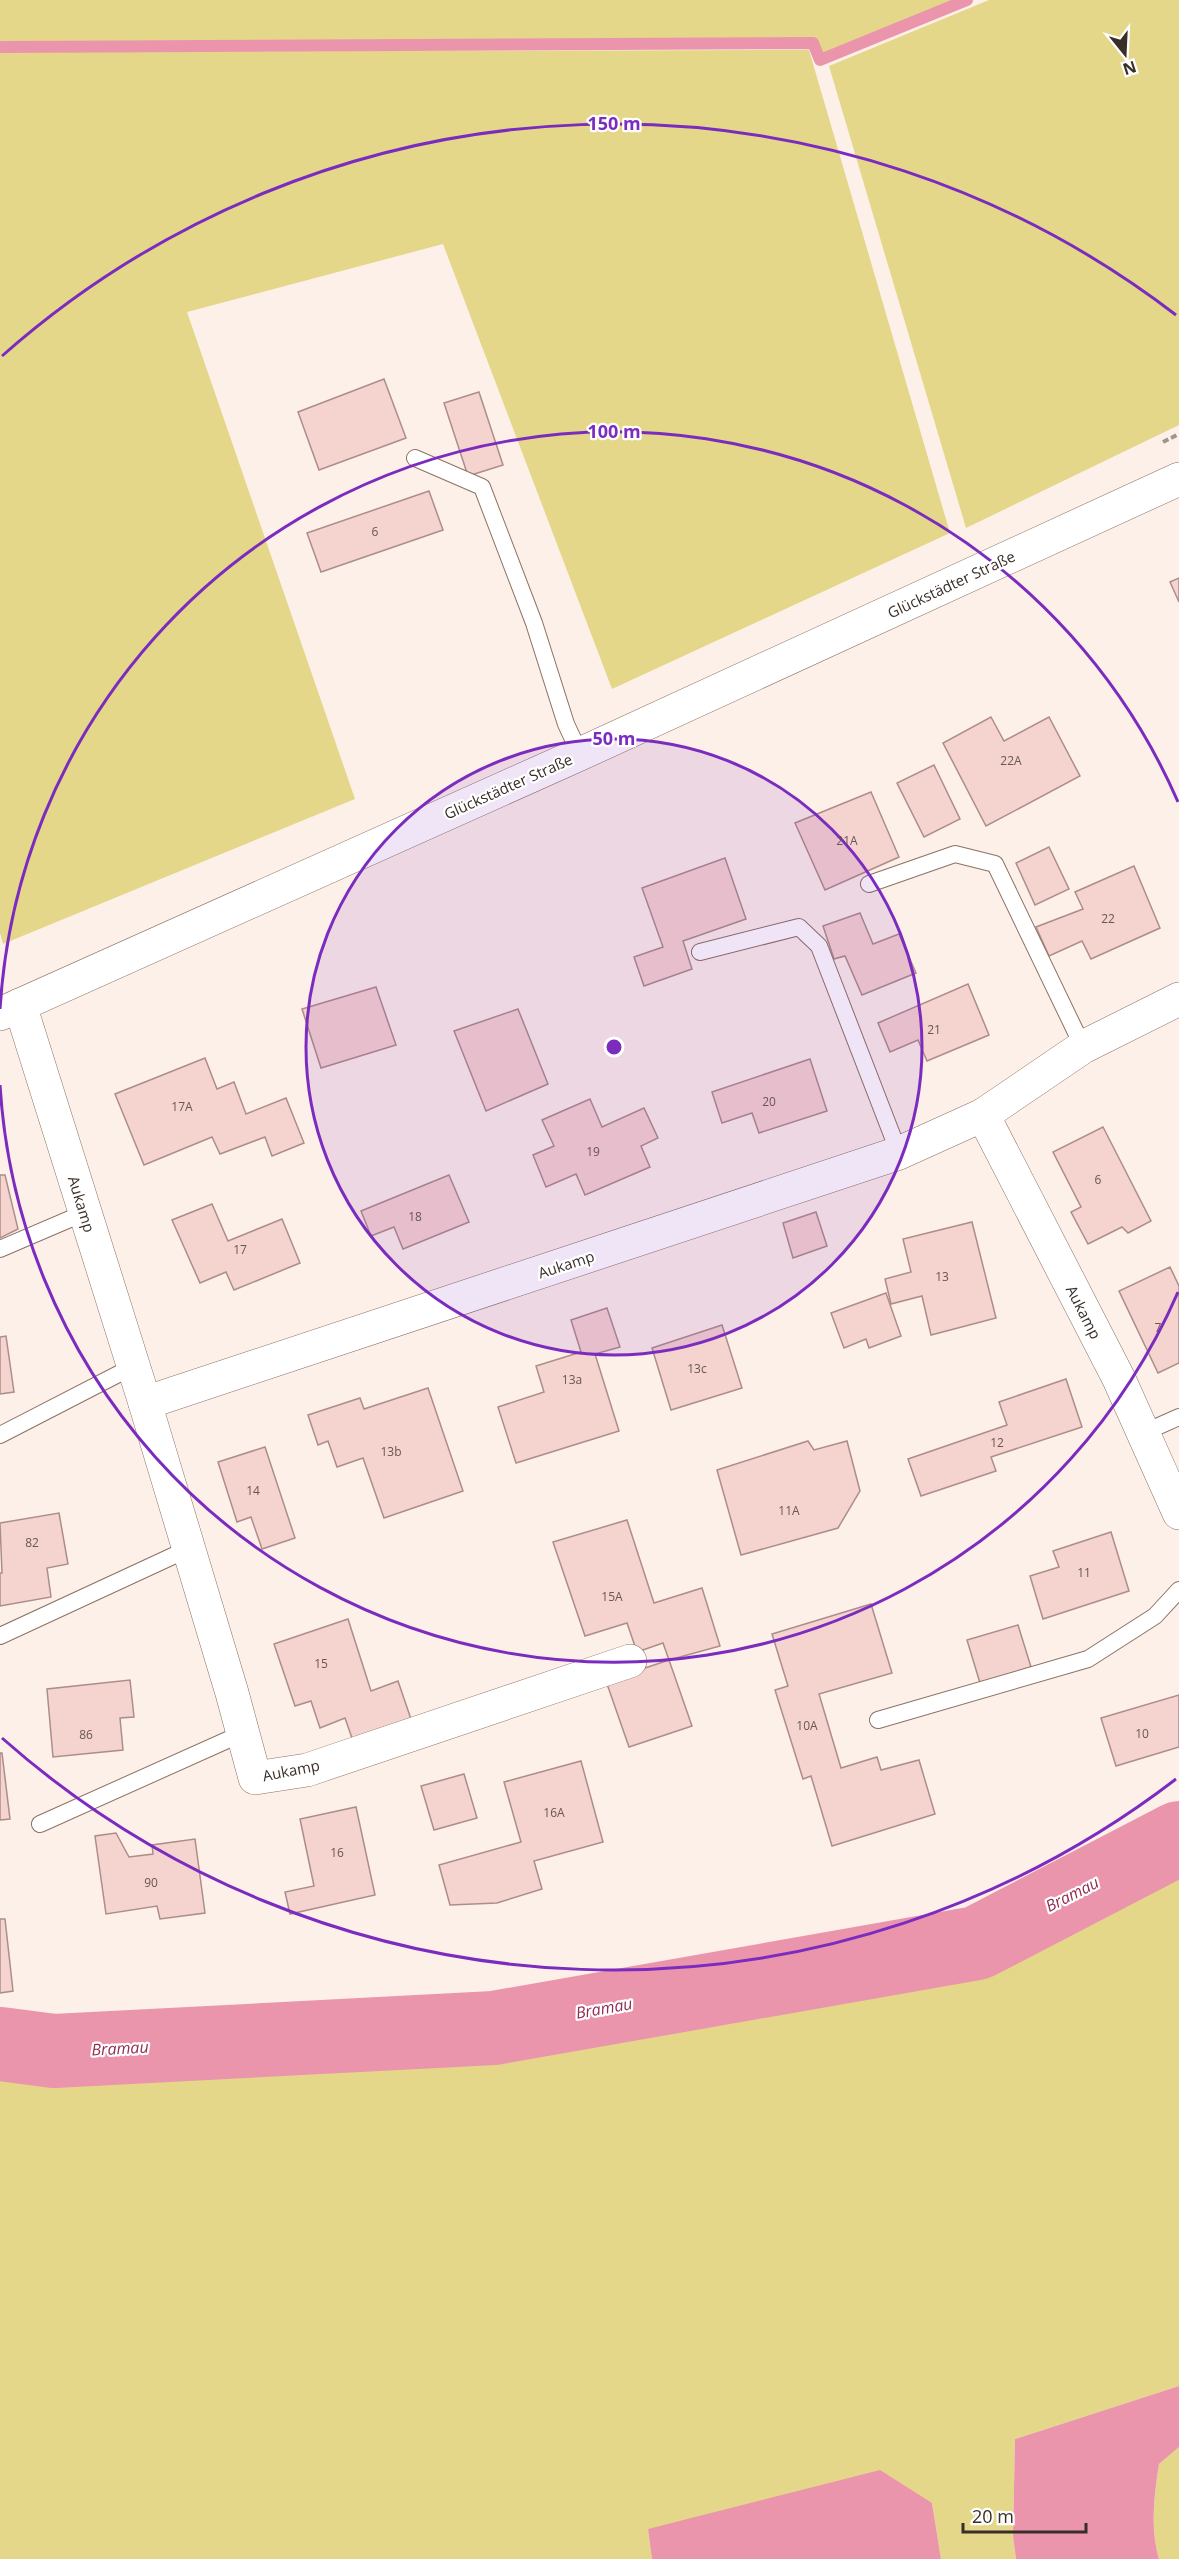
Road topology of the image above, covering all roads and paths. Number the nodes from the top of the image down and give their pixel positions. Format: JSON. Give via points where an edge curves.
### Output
{"nodes":[{"id":1,"x":415,"y":458,"type":"dead end"},
{"id":2,"x":1179,"y":479,"type":"edge"},
{"id":3,"x":580,"y":753,"type":"junction"},
{"id":4,"x":869,"y":884,"type":"dead end"},
{"id":5,"x":700,"y":952,"type":"dead end"},
{"id":6,"x":1179,"y":999,"type":"edge"},
{"id":7,"x":10,"y":1009,"type":"edge"},
{"id":8,"x":1083,"y":1047,"type":"junction"},
{"id":9,"x":982,"y":1115,"type":"junction"},
{"id":10,"x":899,"y":1153,"type":"junction"},
{"id":11,"x":84,"y":1213,"type":"junction"},
{"id":12,"x":0,"y":1249,"type":"edge"},
{"id":13,"x":132,"y":1367,"type":"junction"},
{"id":14,"x":145,"y":1403,"type":"junction"},
{"id":15,"x":1179,"y":1417,"type":"edge"},
{"id":16,"x":1143,"y":1433,"type":"junction"},
{"id":17,"x":0,"y":1435,"type":"edge"},
{"id":18,"x":1179,"y":1513,"type":"edge"},
{"id":19,"x":188,"y":1549,"type":"junction"},
{"id":20,"x":1179,"y":1590,"type":"edge"},
{"id":21,"x":0,"y":1636,"type":"edge"},
{"id":22,"x":630,"y":1661,"type":"dead end"},
{"id":23,"x":878,"y":1720,"type":"dead end"},
{"id":24,"x":243,"y":1733,"type":"junction"},
{"id":25,"x":40,"y":1824,"type":"dead end"}],
"edges":[{"from":1,"to":3,"type":"lane","via":[[482,487]]},
{"from":2,"to":3,"type":"street","name":"Glückstädter Straße"},
{"from":3,"to":7,"type":"street","name":"Glückstädter Straße"},
{"from":4,"to":8,"type":"lane","via":[[955,854],[995,864]]},
{"from":5,"to":10,"type":"lane","via":[[799,927],[819,946]]},
{"from":6,"to":8,"type":"street","name":"Aukamp"},
{"from":7,"to":11,"type":"street","name":"Aukamp"},
{"from":8,"to":9,"type":"street","name":"Aukamp"},
{"from":9,"to":10,"type":"street","name":"Aukamp"},
{"from":9,"to":16,"type":"street","name":"Aukamp"},
{"from":10,"to":14,"type":"street","name":"Aukamp"},
{"from":11,"to":12,"type":"lane"},
{"from":11,"to":13,"type":"street","name":"Aukamp"},
{"from":13,"to":14,"type":"street","name":"Aukamp"},
{"from":13,"to":17,"type":"lane"},
{"from":14,"to":19,"type":"street","name":"Aukamp"},
{"from":15,"to":16,"type":"lane"},
{"from":16,"to":18,"type":"street","name":"Aukamp"},
{"from":19,"to":21,"type":"lane"},
{"from":19,"to":24,"type":"street","name":"Aukamp"},
{"from":20,"to":23,"type":"lane","via":[[1155,1616],[1088,1659]]},
{"from":22,"to":24,"type":"street","name":"Aukamp","via":[[307,1770],[255,1778]]},
{"from":24,"to":25,"type":"lane"}]}
